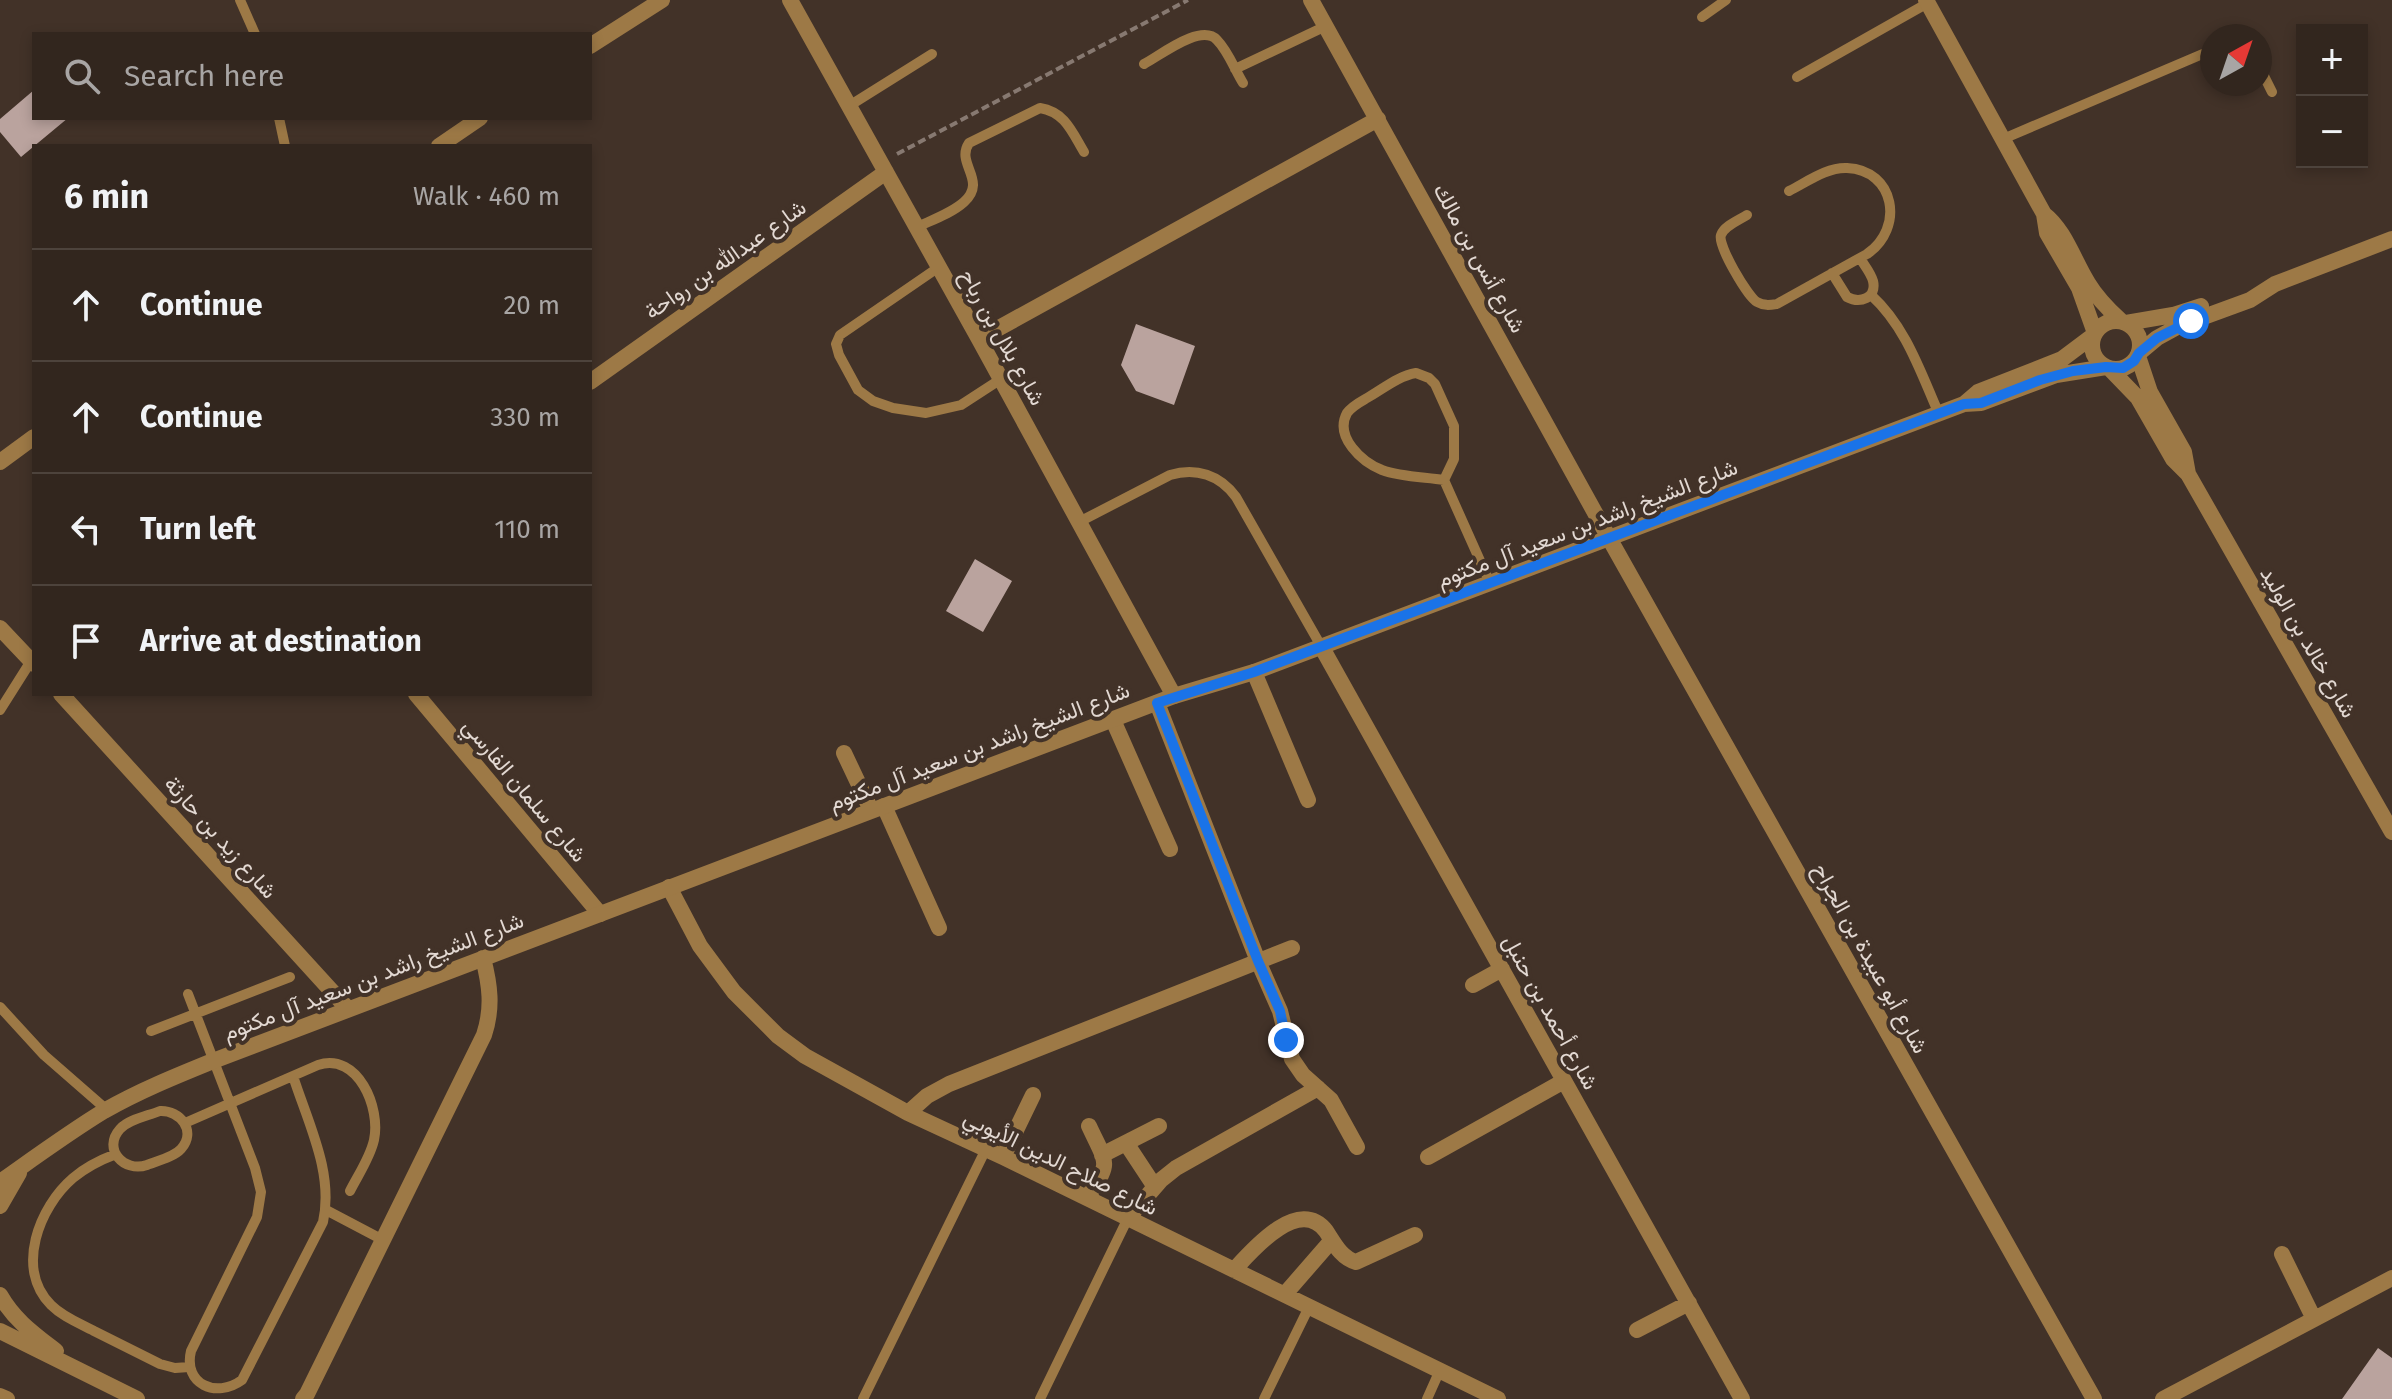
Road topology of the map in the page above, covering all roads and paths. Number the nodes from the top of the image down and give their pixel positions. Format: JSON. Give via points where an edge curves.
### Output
{"nodes":[{"id":1,"x":240,"y":0,"type":"edge"},
{"id":2,"x":662,"y":0,"type":"edge"},
{"id":3,"x":790,"y":0,"type":"edge"},
{"id":4,"x":1188,"y":0,"type":"edge"},
{"id":5,"x":1311,"y":0,"type":"edge"},
{"id":6,"x":1726,"y":0,"type":"edge"},
{"id":7,"x":1927,"y":1,"type":"edge"},
{"id":8,"x":1702,"y":17,"type":"dead end"},
{"id":9,"x":1326,"y":26,"type":"junction"},
{"id":10,"x":254,"y":32,"type":"edge"},
{"id":11,"x":592,"y":45,"type":"edge"},
{"id":12,"x":932,"y":54,"type":"dead end"},
{"id":13,"x":2200,"y":55,"type":"edge"},
{"id":14,"x":1144,"y":64,"type":"dead end"},
{"id":15,"x":1235,"y":69,"type":"junction"},
{"id":16,"x":1797,"y":77,"type":"dead end"},
{"id":17,"x":1243,"y":83,"type":"dead end"},
{"id":18,"x":849,"y":106,"type":"junction"},
{"id":19,"x":1378,"y":119,"type":"junction"},
{"id":20,"x":279,"y":120,"type":"edge"},
{"id":21,"x":477,"y":120,"type":"edge"},
{"id":22,"x":2003,"y":139,"type":"junction"},
{"id":23,"x":285,"y":144,"type":"edge"},
{"id":24,"x":442,"y":144,"type":"edge"},
{"id":25,"x":1084,"y":152,"type":"dead end"},
{"id":26,"x":884,"y":167,"type":"junction"},
{"id":27,"x":1789,"y":191,"type":"dead end"},
{"id":28,"x":2044,"y":214,"type":"junction"},
{"id":29,"x":1747,"y":215,"type":"dead end"},
{"id":30,"x":917,"y":227,"type":"junction"},
{"id":31,"x":2392,"y":239,"type":"edge"},
{"id":32,"x":1860,"y":258,"type":"junction"},
{"id":33,"x":939,"y":267,"type":"junction"},
{"id":34,"x":1832,"y":273,"type":"junction"},
{"id":35,"x":2275,"y":284,"type":"junction"},
{"id":36,"x":1871,"y":295,"type":"junction"},
{"id":37,"x":2124,"y":322,"type":"junction"},
{"id":38,"x":2095,"y":334,"type":"junction"},
{"id":39,"x":979,"y":339,"type":"junction"},
{"id":40,"x":2139,"y":354,"type":"junction"},
{"id":41,"x":2108,"y":367,"type":"junction"},
{"id":42,"x":1001,"y":379,"type":"junction"},
{"id":43,"x":592,"y":381,"type":"edge"},
{"id":44,"x":1964,"y":404,"type":"junction"},
{"id":45,"x":1939,"y":414,"type":"junction"},
{"id":46,"x":32,"y":438,"type":"edge"},
{"id":47,"x":0,"y":462,"type":"edge"},
{"id":48,"x":2188,"y":474,"type":"junction"},
{"id":49,"x":1444,"y":480,"type":"junction"},
{"id":50,"x":1079,"y":522,"type":"junction"},
{"id":51,"x":1609,"y":538,"type":"junction"},
{"id":52,"x":1490,"y":583,"type":"junction"},
{"id":53,"x":0,"y":628,"type":"edge"},
{"id":54,"x":1321,"y":646,"type":"junction"},
{"id":55,"x":32,"y":663,"type":"edge"},
{"id":56,"x":1254,"y":672,"type":"junction"},
{"id":57,"x":63,"y":696,"type":"edge"},
{"id":58,"x":418,"y":696,"type":"edge"},
{"id":59,"x":1174,"y":696,"type":"junction"},
{"id":60,"x":1157,"y":703,"type":"junction"},
{"id":61,"x":0,"y":710,"type":"edge"},
{"id":62,"x":1113,"y":720,"type":"junction"},
{"id":63,"x":844,"y":753,"type":"dead end"},
{"id":64,"x":1308,"y":800,"type":"dead end"},
{"id":65,"x":877,"y":808,"type":"junction"},
{"id":66,"x":2392,"y":832,"type":"edge"},
{"id":67,"x":1170,"y":849,"type":"dead end"},
{"id":68,"x":669,"y":887,"type":"junction"},
{"id":69,"x":600,"y":914,"type":"junction"},
{"id":70,"x":939,"y":928,"type":"dead end"},
{"id":71,"x":1292,"y":948,"type":"dead end"},
{"id":72,"x":483,"y":958,"type":"junction"},
{"id":73,"x":1258,"y":961,"type":"junction"},
{"id":74,"x":1502,"y":969,"type":"junction"},
{"id":75,"x":290,"y":977,"type":"dead end"},
{"id":76,"x":1473,"y":985,"type":"dead end"},
{"id":77,"x":188,"y":994,"type":"dead end"},
{"id":78,"x":0,"y":1007,"type":"edge"},
{"id":79,"x":348,"y":1009,"type":"junction"},
{"id":80,"x":196,"y":1014,"type":"junction"},
{"id":81,"x":151,"y":1031,"type":"dead end"},
{"id":82,"x":213,"y":1061,"type":"junction"},
{"id":83,"x":293,"y":1076,"type":"junction"},
{"id":84,"x":1564,"y":1081,"type":"junction"},
{"id":85,"x":1318,"y":1088,"type":"junction"},
{"id":86,"x":1033,"y":1095,"type":"dead end"},
{"id":87,"x":230,"y":1103,"type":"junction"},
{"id":88,"x":107,"y":1110,"type":"junction"},
{"id":89,"x":908,"y":1113,"type":"junction"},
{"id":90,"x":185,"y":1123,"type":"junction"},
{"id":91,"x":1089,"y":1126,"type":"dead end"},
{"id":92,"x":1159,"y":1126,"type":"dead end"},
{"id":93,"x":1126,"y":1143,"type":"junction"},
{"id":94,"x":1357,"y":1147,"type":"dead end"},
{"id":95,"x":986,"y":1149,"type":"junction"},
{"id":96,"x":116,"y":1154,"type":"junction"},
{"id":97,"x":1102,"y":1155,"type":"junction"},
{"id":98,"x":1003,"y":1157,"type":"junction"},
{"id":99,"x":1428,"y":1157,"type":"dead end"},
{"id":100,"x":26,"y":1164,"type":"junction"},
{"id":101,"x":0,"y":1182,"type":"edge"},
{"id":102,"x":1155,"y":1187,"type":"junction"},
{"id":103,"x":350,"y":1191,"type":"dead end"},
{"id":104,"x":1087,"y":1198,"type":"junction"},
{"id":105,"x":0,"y":1206,"type":"edge"},
{"id":106,"x":326,"y":1210,"type":"junction"},
{"id":107,"x":1128,"y":1218,"type":"junction"},
{"id":108,"x":1415,"y":1235,"type":"dead end"},
{"id":109,"x":383,"y":1240,"type":"junction"},
{"id":110,"x":1332,"y":1240,"type":"junction"},
{"id":111,"x":2282,"y":1254,"type":"dead end"},
{"id":112,"x":1234,"y":1270,"type":"junction"},
{"id":113,"x":2392,"y":1278,"type":"edge"},
{"id":114,"x":1285,"y":1294,"type":"junction"},
{"id":115,"x":0,"y":1295,"type":"edge"},
{"id":116,"x":1689,"y":1303,"type":"junction"},
{"id":117,"x":1309,"y":1307,"type":"junction"},
{"id":118,"x":2314,"y":1319,"type":"junction"},
{"id":119,"x":1637,"y":1330,"type":"dead end"},
{"id":120,"x":0,"y":1331,"type":"edge"},
{"id":121,"x":189,"y":1367,"type":"junction"},
{"id":122,"x":1440,"y":1370,"type":"junction"},
{"id":123,"x":82,"y":1372,"type":"junction"},
{"id":124,"x":0,"y":1396,"type":"edge"},
{"id":125,"x":305,"y":1397,"type":"edge"},
{"id":126,"x":7,"y":1399,"type":"edge"},
{"id":127,"x":137,"y":1399,"type":"edge"},
{"id":128,"x":863,"y":1399,"type":"edge"},
{"id":129,"x":1040,"y":1399,"type":"edge"},
{"id":130,"x":1264,"y":1399,"type":"edge"},
{"id":131,"x":1427,"y":1399,"type":"edge"},
{"id":132,"x":1498,"y":1399,"type":"edge"},
{"id":133,"x":1742,"y":1399,"type":"edge"},
{"id":134,"x":2094,"y":1399,"type":"edge"},
{"id":135,"x":2163,"y":1399,"type":"edge"}],
"edges":[{"from":1,"to":10,"type":"lane"},
{"from":2,"to":11,"type":"street"},
{"from":3,"to":18,"type":"street","name":"شارع بلال بن رباح"},
{"from":4,"to":26,"type":"path"},
{"from":5,"to":9,"type":"street","name":"شارع أنس بن مالك"},
{"from":6,"to":8,"type":"lane"},
{"from":7,"to":16,"type":"lane"},
{"from":7,"to":22,"type":"street"},
{"from":9,"to":15,"type":"lane"},
{"from":9,"to":19,"type":"street","name":"شارع أنس بن مالك"},
{"from":12,"to":18,"type":"lane"},
{"from":13,"to":22,"type":"lane"},
{"from":14,"to":15,"type":"lane","via":[[1196,35],[1208,34]]},
{"from":15,"to":17,"type":"lane"},
{"from":18,"to":26,"type":"street","name":"شارع بلال بن رباح"},
{"from":19,"to":39,"type":"street"},
{"from":19,"to":51,"type":"street","name":"شارع أنس بن مالك"},
{"from":20,"to":23,"type":"lane"},
{"from":21,"to":24,"type":"street"},
{"from":22,"to":28,"type":"street"},
{"from":25,"to":30,"type":"lane","via":[[1065,120],[1040,108],[969,143],[964,159],[974,183],[970,194],[962,204]]},
{"from":26,"to":30,"type":"street","name":"شارع بلال بن رباح"},
{"from":26,"to":43,"type":"street","name":"شارع عبدالله بن رواحة"},
{"from":27,"to":32,"type":"lane","via":[[1836,169],[1859,170],[1878,181],[1889,200],[1890,221],[1882,240]]},
{"from":28,"to":37,"type":"street","via":[[2058,227],[2093,290]]},
{"from":28,"to":38,"type":"street","via":[[2047,233],[2079,288]]},
{"from":29,"to":34,"type":"lane","via":[[1724,230],[1720,240],[1750,297],[1777,304]]},
{"from":30,"to":33,"type":"street","name":"شارع بلال بن رباح"},
{"from":31,"to":35,"type":"street"},
{"from":32,"to":34,"type":"lane"},
{"from":32,"to":36,"type":"lane","via":[[1873,282]]},
{"from":33,"to":39,"type":"street","name":"شارع بلال بن رباح"},
{"from":33,"to":42,"type":"lane","via":[[840,335],[836,344],[845,367],[858,390],[873,401],[926,413],[961,405]]},
{"from":34,"to":36,"type":"lane","via":[[1847,297],[1860,301]]},
{"from":35,"to":37,"type":"street","via":[[2173,315]]},
{"from":35,"to":40,"type":"street","via":[[2250,300],[2167,331]]},
{"from":36,"to":45,"type":"lane","via":[[1908,341]]},
{"from":37,"to":38,"type":"street","via":[[2104,324]]},
{"from":37,"to":40,"type":"street","via":[[2139,335]]},
{"from":38,"to":41,"type":"street","via":[[2094,353]]},
{"from":38,"to":44,"type":"street","name":"شارع الشيخ راشد بن سعيد آل مكتوم","via":[[2062,359],[1978,392]]},
{"from":39,"to":42,"type":"street","name":"شارع بلال بن رباح"},
{"from":40,"to":41,"type":"street","via":[[2123,368]]},
{"from":40,"to":48,"type":"street","name":"شارع خالد بن الوليد","via":[[2150,392],[2184,452]]},
{"from":41,"to":44,"type":"street","name":"شارع الشيخ راشد بن سعيد آل مكتوم","via":[[2065,373],[1981,403]]},
{"from":41,"to":48,"type":"street","name":"شارع خالد بن الوليد","via":[[2138,398],[2173,459]]},
{"from":42,"to":50,"type":"street","name":"شارع بلال بن رباح"},
{"from":44,"to":45,"type":"street","name":"شارع الشيخ راشد بن سعيد آل مكتوم"},
{"from":45,"to":51,"type":"street","name":"شارع الشيخ راشد بن سعيد آل مكتوم"},
{"from":46,"to":47,"type":"street"},
{"from":48,"to":66,"type":"street","name":"شارع خالد بن الوليد"},
{"from":49,"to":49,"type":"lane","via":[[1454,459],[1454,426],[1429,378],[1405,375],[1346,415],[1346,438],[1368,463],[1385,471]]},
{"from":49,"to":52,"type":"lane"},
{"from":50,"to":54,"type":"lane","via":[[1179,472],[1216,478],[1236,497]]},
{"from":50,"to":59,"type":"street","name":"شارع بلال بن رباح"},
{"from":51,"to":52,"type":"street","name":"شارع الشيخ راشد بن سعيد آل مكتوم"},
{"from":51,"to":134,"type":"street","name":"شارع أبو عبيدة بن الجراح"},
{"from":52,"to":54,"type":"street","name":"شارع الشيخ راشد بن سعيد آل مكتوم"},
{"from":53,"to":55,"type":"street"},
{"from":54,"to":56,"type":"street","name":"شارع الشيخ راشد بن سعيد آل مكتوم"},
{"from":54,"to":74,"type":"street","name":"شارع أحمد بن حنبل"},
{"from":55,"to":61,"type":"lane"},
{"from":56,"to":59,"type":"street","name":"شارع الشيخ راشد بن سعيد آل مكتوم"},
{"from":56,"to":64,"type":"street"},
{"from":57,"to":79,"type":"street","name":"شارع زيد بن حارثة"},
{"from":58,"to":69,"type":"street","name":"شارع سلمان الفارسي"},
{"from":59,"to":60,"type":"street","name":"شارع الشيخ راشد بن سعيد آل مكتوم"},
{"from":60,"to":62,"type":"street","name":"شارع الشيخ راشد بن سعيد آل مكتوم"},
{"from":60,"to":73,"type":"street"},
{"from":62,"to":65,"type":"street","name":"شارع الشيخ راشد بن سعيد آل مكتوم"},
{"from":62,"to":67,"type":"street"},
{"from":63,"to":65,"type":"street"},
{"from":65,"to":68,"type":"street","name":"شارع الشيخ راشد بن سعيد آل مكتوم"},
{"from":65,"to":70,"type":"street"},
{"from":68,"to":69,"type":"street","name":"شارع الشيخ راشد بن سعيد آل مكتوم"},
{"from":68,"to":89,"type":"street","name":"شارع صلاح الدين الأيوبي","via":[[716,970],[753,1013],[805,1056]]},
{"from":69,"to":72,"type":"street","name":"شارع الشيخ راشد بن سعيد آل مكتوم"},
{"from":71,"to":73,"type":"street"},
{"from":72,"to":79,"type":"street","name":"شارع الشيخ راشد بن سعيد آل مكتوم"},
{"from":72,"to":109,"type":"street","via":[[490,995],[484,1035]]},
{"from":73,"to":85,"type":"street","via":[[1280,1011],[1292,1059]]},
{"from":73,"to":89,"type":"street","via":[[949,1084]]},
{"from":74,"to":76,"type":"street"},
{"from":74,"to":84,"type":"street","name":"شارع أحمد بن حنبل"},
{"from":75,"to":80,"type":"lane"},
{"from":77,"to":80,"type":"lane"},
{"from":78,"to":88,"type":"lane","via":[[44,1055]]},
{"from":79,"to":82,"type":"street","name":"شارع الشيخ راشد بن سعيد آل مكتوم"},
{"from":80,"to":81,"type":"lane"},
{"from":80,"to":82,"type":"lane"},
{"from":82,"to":87,"type":"lane"},
{"from":82,"to":88,"type":"street","name":"شارع الشيخ راشد بن سعيد آل مكتوم"},
{"from":83,"to":87,"type":"lane"},
{"from":83,"to":103,"type":"lane","via":[[337,1063],[361,1083],[375,1130]]},
{"from":83,"to":106,"type":"lane","via":[[324,1173]]},
{"from":84,"to":99,"type":"street"},
{"from":84,"to":116,"type":"street","name":"شارع أحمد بن حنبل"},
{"from":85,"to":94,"type":"street","via":[[1331,1100]]},
{"from":85,"to":102,"type":"street","via":[[1176,1168]]},
{"from":86,"to":98,"type":"street"},
{"from":87,"to":90,"type":"lane"},
{"from":87,"to":121,"type":"lane","via":[[258,1176],[261,1201],[191,1351]]},
{"from":88,"to":100,"type":"street","name":"شارع الشيخ راشد بن سعيد آل مكتوم"},
{"from":89,"to":95,"type":"street","name":"شارع صلاح الدين الأيوبي"},
{"from":90,"to":96,"type":"lane","via":[[168,1111],[131,1122],[116,1135]]},
{"from":90,"to":96,"type":"lane","via":[[186,1142],[177,1153],[137,1167],[124,1164]]},
{"from":91,"to":97,"type":"street"},
{"from":92,"to":93,"type":"street"},
{"from":93,"to":97,"type":"street"},
{"from":93,"to":102,"type":"street"},
{"from":95,"to":98,"type":"street","name":"شارع صلاح الدين الأيوبي"},
{"from":95,"to":128,"type":"lane"},
{"from":96,"to":121,"type":"lane","via":[[81,1172],[54,1200],[37,1236],[36,1281],[62,1314],[160,1364]]},
{"from":97,"to":104,"type":"street","via":[[1103,1172]]},
{"from":98,"to":104,"type":"street","name":"شارع صلاح الدين الأيوبي"},
{"from":100,"to":101,"type":"street","name":"شارع الشيخ راشد بن سعيد آل مكتوم"},
{"from":100,"to":105,"type":"street","name":"شارع الشيخ راشد بن سعيد آل مكتوم"},
{"from":102,"to":107,"type":"street"},
{"from":104,"to":107,"type":"street","name":"شارع صلاح الدين الأيوبي"},
{"from":106,"to":109,"type":"lane"},
{"from":106,"to":121,"type":"lane","via":[[242,1380],[228,1390],[212,1391],[197,1382]]},
{"from":107,"to":112,"type":"street","name":"شارع صلاح الدين الأيوبي"},
{"from":107,"to":129,"type":"lane"},
{"from":108,"to":110,"type":"street","via":[[1356,1262]]},
{"from":109,"to":125,"type":"street"},
{"from":110,"to":112,"type":"street","via":[[1315,1221],[1298,1218],[1259,1244]]},
{"from":110,"to":114,"type":"street"},
{"from":111,"to":118,"type":"street"},
{"from":112,"to":114,"type":"street","name":"شارع صلاح الدين الأيوبي"},
{"from":113,"to":118,"type":"street"},
{"from":114,"to":117,"type":"street","name":"شارع صلاح الدين الأيوبي"},
{"from":115,"to":123,"type":"street","via":[[23,1326]]},
{"from":116,"to":119,"type":"street"},
{"from":116,"to":133,"type":"street","name":"شارع أحمد بن حنبل"},
{"from":117,"to":122,"type":"street","name":"شارع صلاح الدين الأيوبي"},
{"from":117,"to":130,"type":"lane"},
{"from":118,"to":135,"type":"street"},
{"from":120,"to":123,"type":"street"},
{"from":122,"to":131,"type":"lane"},
{"from":122,"to":132,"type":"street","name":"شارع صلاح الدين الأيوبي"},
{"from":123,"to":127,"type":"street"},
{"from":124,"to":126,"type":"street"}]}
